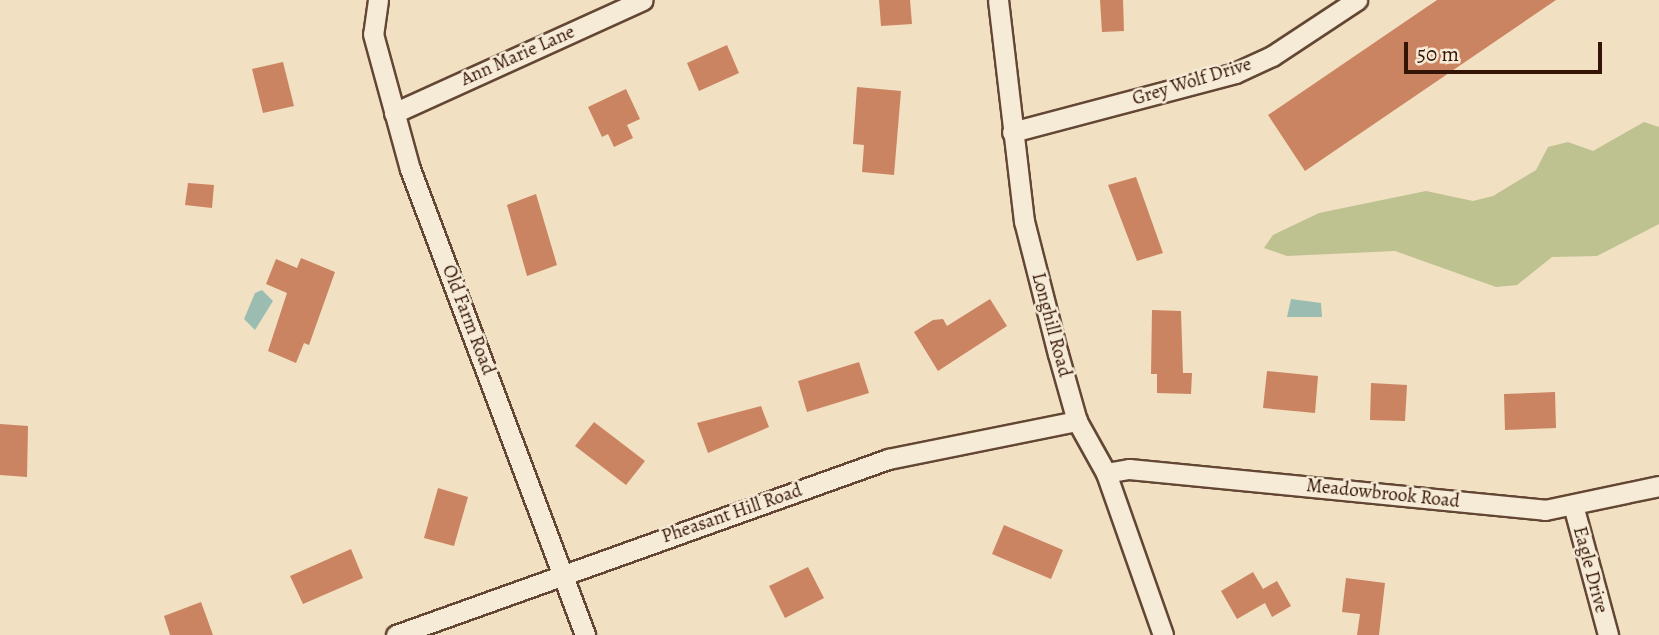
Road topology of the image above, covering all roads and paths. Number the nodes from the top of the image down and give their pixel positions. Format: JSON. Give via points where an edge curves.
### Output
{"nodes":[{"id":1,"x":378,"y":0,"type":"edge"},
{"id":2,"x":643,"y":0,"type":"edge"},
{"id":3,"x":998,"y":0,"type":"edge"},
{"id":4,"x":1357,"y":0,"type":"edge"},
{"id":5,"x":394,"y":113,"type":"junction"},
{"id":6,"x":1012,"y":132,"type":"junction"},
{"id":7,"x":1077,"y":421,"type":"junction"},
{"id":8,"x":1106,"y":472,"type":"junction"},
{"id":9,"x":1659,"y":486,"type":"edge"},
{"id":10,"x":1573,"y":505,"type":"junction"},
{"id":11,"x":565,"y":572,"type":"junction"},
{"id":12,"x":396,"y":635,"type":"edge"},
{"id":13,"x":585,"y":635,"type":"edge"},
{"id":14,"x":1163,"y":635,"type":"edge"},
{"id":15,"x":1608,"y":635,"type":"edge"}],
"edges":[{"from":1,"to":5,"type":"street","name":"Old Farm Road","via":[[373,34]]},
{"from":2,"to":5,"type":"street","name":"Ann Marie Lane"},
{"from":3,"to":6,"type":"street","name":"Longhill Road"},
{"from":4,"to":6,"type":"street","name":"Grey Wolf Drive","via":[[1272,56],[1235,74]]},
{"from":5,"to":11,"type":"street","name":"Old Farm Road"},
{"from":6,"to":7,"type":"street","name":"Longhill Road","via":[[1024,222]]},
{"from":7,"to":8,"type":"street","name":"Longhill Road"},
{"from":7,"to":11,"type":"street","name":"Pheasant Hill Road","via":[[888,459]]},
{"from":8,"to":10,"type":"street","name":"Meadowbrook Road","via":[[1129,469],[1545,510]]},
{"from":8,"to":14,"type":"street","name":"Longhill Road"},
{"from":9,"to":10,"type":"street","name":"Meadowbrook Road"},
{"from":10,"to":15,"type":"street","name":"Eagle Drive"},
{"from":11,"to":12,"type":"street","name":"Pheasant Hill Road"},
{"from":11,"to":13,"type":"street","name":"Old Farm Road"}]}
